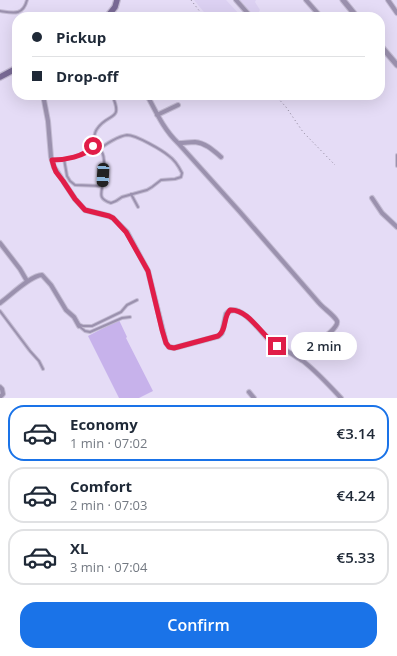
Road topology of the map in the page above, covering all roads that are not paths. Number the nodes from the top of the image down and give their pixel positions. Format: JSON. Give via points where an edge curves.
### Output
{"nodes":[{"id":1,"x":27,"y":0,"type":"edge"},
{"id":2,"x":117,"y":0,"type":"edge"},
{"id":3,"x":236,"y":0,"type":"edge"},
{"id":4,"x":306,"y":0,"type":"edge"},
{"id":5,"x":343,"y":0,"type":"edge"},
{"id":6,"x":388,"y":0,"type":"edge"},
{"id":7,"x":0,"y":11,"type":"edge"},
{"id":8,"x":12,"y":12,"type":"edge"},
{"id":9,"x":20,"y":12,"type":"edge"},
{"id":10,"x":113,"y":12,"type":"edge"},
{"id":11,"x":247,"y":12,"type":"edge"},
{"id":12,"x":316,"y":12,"type":"edge"},
{"id":13,"x":353,"y":12,"type":"edge"},
{"id":14,"x":397,"y":13,"type":"edge"},
{"id":15,"x":385,"y":51,"type":"edge"},
{"id":16,"x":397,"y":65,"type":"edge"},
{"id":17,"x":12,"y":71,"type":"edge"},
{"id":18,"x":0,"y":77,"type":"edge"},
{"id":19,"x":44,"y":100,"type":"edge"},
{"id":20,"x":114,"y":100,"type":"edge"},
{"id":21,"x":150,"y":100,"type":"edge"},
{"id":22,"x":178,"y":105,"type":"dead end"},
{"id":23,"x":157,"y":115,"type":"junction"},
{"id":24,"x":178,"y":143,"type":"junction"},
{"id":25,"x":93,"y":146,"type":"junction"},
{"id":26,"x":99,"y":150,"type":"junction"},
{"id":27,"x":397,"y":155,"type":"edge"},
{"id":28,"x":222,"y":157,"type":"dead end"},
{"id":29,"x":64,"y":159,"type":"junction"},
{"id":30,"x":52,"y":160,"type":"junction"},
{"id":31,"x":397,"y":166,"type":"edge"},
{"id":32,"x":102,"y":186,"type":"junction"},
{"id":33,"x":131,"y":194,"type":"junction"},
{"id":34,"x":372,"y":198,"type":"dead end"},
{"id":35,"x":138,"y":207,"type":"dead end"},
{"id":36,"x":397,"y":227,"type":"edge"},
{"id":37,"x":0,"y":243,"type":"edge"},
{"id":38,"x":27,"y":281,"type":"junction"},
{"id":39,"x":137,"y":300,"type":"dead end"},
{"id":40,"x":0,"y":303,"type":"edge"},
{"id":41,"x":0,"y":311,"type":"edge"},
{"id":42,"x":130,"y":317,"type":"dead end"},
{"id":43,"x":78,"y":325,"type":"junction"},
{"id":44,"x":298,"y":358,"type":"junction"},
{"id":45,"x":43,"y":369,"type":"dead end"},
{"id":46,"x":0,"y":386,"type":"edge"},
{"id":47,"x":249,"y":392,"type":"dead end"},
{"id":48,"x":0,"y":397,"type":"edge"},
{"id":49,"x":254,"y":398,"type":"edge"},
{"id":50,"x":341,"y":398,"type":"edge"}],
"edges":[{"from":1,"to":9,"type":"lane","via":[[26,6]]},
{"from":2,"to":10,"type":"main road"},
{"from":3,"to":11,"type":"street"},
{"from":4,"to":12,"type":"street"},
{"from":5,"to":13,"type":"street"},
{"from":6,"to":14,"type":"street"},
{"from":7,"to":8,"type":"lane"},
{"from":15,"to":16,"type":"street"},
{"from":17,"to":18,"type":"main road"},
{"from":19,"to":30,"type":"street"},
{"from":20,"to":25,"type":"lane","via":[[116,113],[97,129]]},
{"from":21,"to":23,"type":"street"},
{"from":22,"to":23,"type":"street"},
{"from":23,"to":24,"type":"street"},
{"from":24,"to":28,"type":"street","via":[[202,144]]},
{"from":24,"to":44,"type":"street","via":[[337,322],[330,333]]},
{"from":25,"to":26,"type":"lane"},
{"from":25,"to":29,"type":"lane","via":[[90,150]]},
{"from":26,"to":32,"type":"lane","via":[[104,157]]},
{"from":26,"to":33,"type":"lane","via":[[107,143],[127,135],[142,140],[170,156],[182,173],[181,177],[161,180],[147,190]]},
{"from":27,"to":31,"type":"lane"},
{"from":29,"to":30,"type":"lane"},
{"from":29,"to":32,"type":"lane","via":[[67,176],[75,185]]},
{"from":30,"to":44,"type":"street","via":[[56,172],[85,210],[113,218],[126,232],[148,271],[169,347],[174,348],[218,336],[222,333],[226,314],[230,310],[236,310],[244,314],[272,343]]},
{"from":32,"to":33,"type":"lane","via":[[100,194],[106,202],[111,203]]},
{"from":33,"to":35,"type":"lane"},
{"from":34,"to":36,"type":"street"},
{"from":37,"to":38,"type":"street"},
{"from":38,"to":40,"type":"street"},
{"from":38,"to":43,"type":"street","via":[[42,275]]},
{"from":39,"to":43,"type":"lane","via":[[121,312],[92,326]]},
{"from":41,"to":45,"type":"lane"},
{"from":42,"to":43,"type":"lane","via":[[90,332],[84,331]]},
{"from":44,"to":50,"type":"street","via":[[319,374]]},
{"from":46,"to":48,"type":"street","via":[[3,394]]},
{"from":47,"to":49,"type":"street"}]}
